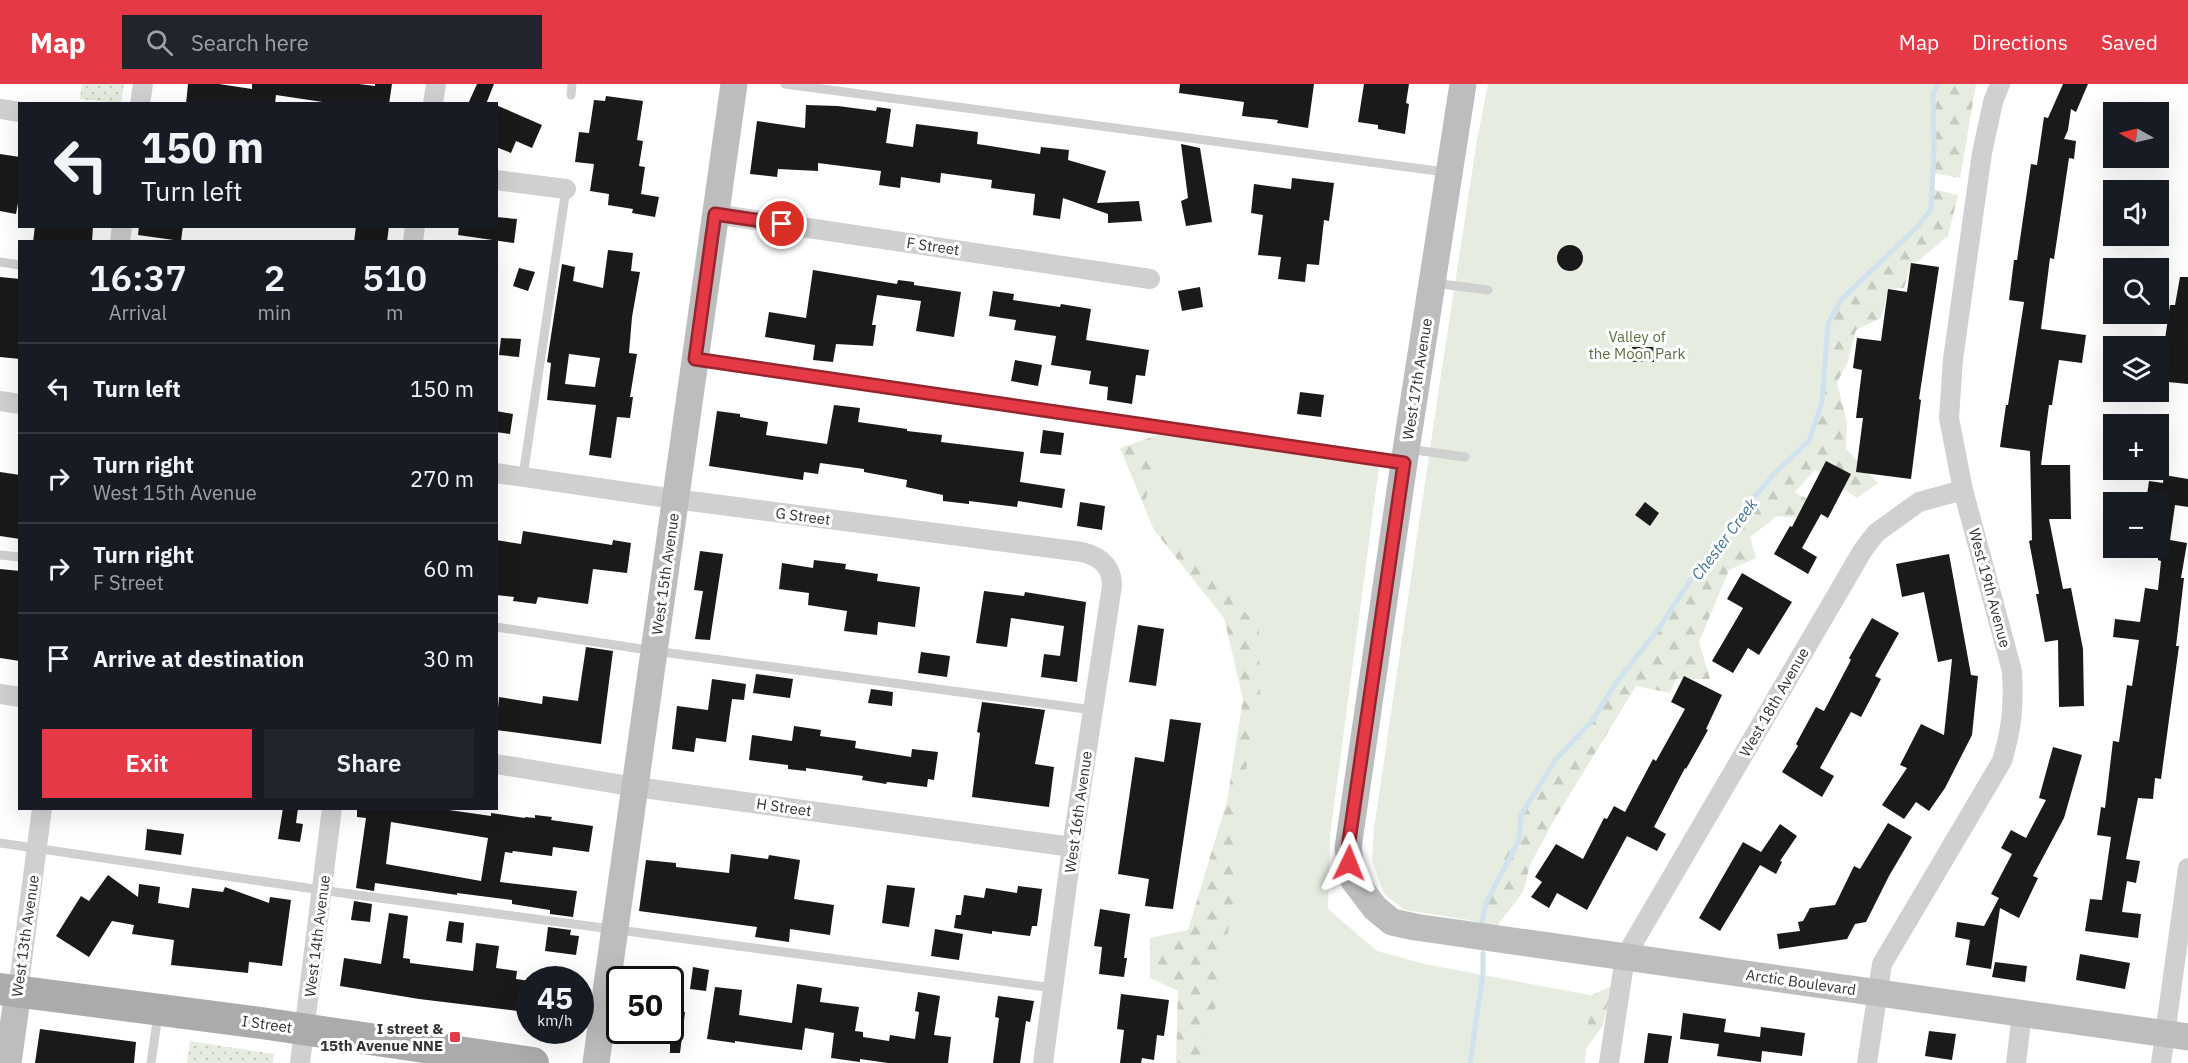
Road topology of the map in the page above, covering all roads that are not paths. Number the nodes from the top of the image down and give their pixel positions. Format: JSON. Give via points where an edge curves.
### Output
{"nodes":[{"id":1,"x":143,"y":84,"type":"edge"},
{"id":2,"x":436,"y":84,"type":"edge"},
{"id":3,"x":572,"y":84,"type":"edge"},
{"id":4,"x":734,"y":84,"type":"edge"},
{"id":5,"x":785,"y":84,"type":"edge"},
{"id":6,"x":1463,"y":84,"type":"edge"},
{"id":7,"x":2000,"y":84,"type":"edge"},
{"id":8,"x":571,"y":94,"type":"dead end"},
{"id":9,"x":140,"y":102,"type":"edge"},
{"id":10,"x":433,"y":102,"type":"edge"},
{"id":11,"x":0,"y":109,"type":"edge"},
{"id":12,"x":18,"y":112,"type":"edge"},
{"id":13,"x":1449,"y":172,"type":"junction"},
{"id":14,"x":498,"y":180,"type":"edge"},
{"id":15,"x":566,"y":189,"type":"joint"},
{"id":16,"x":715,"y":214,"type":"junction"},
{"id":17,"x":0,"y":262,"type":"edge"},
{"id":18,"x":18,"y":265,"type":"edge"},
{"id":19,"x":1150,"y":279,"type":"dead end"},
{"id":20,"x":1432,"y":283,"type":"junction"},
{"id":21,"x":1488,"y":290,"type":"dead end"},
{"id":22,"x":695,"y":359,"type":"junction"},
{"id":23,"x":0,"y":401,"type":"edge"},
{"id":24,"x":18,"y":404,"type":"edge"},
{"id":25,"x":1405,"y":456,"type":"junction"},
{"id":26,"x":1465,"y":457,"type":"dead end"},
{"id":27,"x":498,"y":472,"type":"edge"},
{"id":28,"x":523,"y":476,"type":"junction"},
{"id":29,"x":1963,"y":490,"type":"junction"},
{"id":30,"x":675,"y":499,"type":"junction"},
{"id":31,"x":0,"y":555,"type":"edge"},
{"id":32,"x":18,"y":558,"type":"edge"},
{"id":33,"x":1106,"y":564,"type":"joint"},
{"id":34,"x":498,"y":627,"type":"edge"},
{"id":35,"x":655,"y":651,"type":"junction"},
{"id":36,"x":0,"y":694,"type":"edge"},
{"id":37,"x":18,"y":697,"type":"edge"},
{"id":38,"x":1094,"y":710,"type":"junction"},
{"id":39,"x":498,"y":764,"type":"edge"},
{"id":40,"x":636,"y":787,"type":"junction"},
{"id":41,"x":42,"y":810,"type":"edge"},
{"id":42,"x":332,"y":810,"type":"edge"},
{"id":43,"x":0,"y":843,"type":"edge"},
{"id":44,"x":1072,"y":847,"type":"junction"},
{"id":45,"x":37,"y":849,"type":"junction"},
{"id":46,"x":2188,"y":868,"type":"edge"},
{"id":47,"x":322,"y":890,"type":"junction"},
{"id":48,"x":1415,"y":927,"type":"joint"},
{"id":49,"x":616,"y":930,"type":"junction"},
{"id":50,"x":1625,"y":957,"type":"junction"},
{"id":51,"x":1053,"y":988,"type":"junction"},
{"id":52,"x":9,"y":990,"type":"edge"},
{"id":53,"x":1877,"y":992,"type":"junction"},
{"id":54,"x":158,"y":1010,"type":"junction"},
{"id":55,"x":2022,"y":1014,"type":"junction"},
{"id":56,"x":305,"y":1029,"type":"junction"},
{"id":57,"x":2177,"y":1036,"type":"edge"},
{"id":58,"x":8,"y":1063,"type":"edge"},
{"id":59,"x":151,"y":1063,"type":"edge"},
{"id":60,"x":300,"y":1063,"type":"edge"},
{"id":61,"x":533,"y":1063,"type":"edge"},
{"id":62,"x":596,"y":1063,"type":"edge"},
{"id":63,"x":1043,"y":1063,"type":"edge"},
{"id":64,"x":1609,"y":1063,"type":"edge"},
{"id":65,"x":1867,"y":1063,"type":"edge"},
{"id":66,"x":2016,"y":1063,"type":"edge"},
{"id":67,"x":2161,"y":1063,"type":"edge"}],
"edges":[{"from":1,"to":9,"type":"street"},
{"from":2,"to":10,"type":"street"},
{"from":3,"to":8,"type":"lane"},
{"from":4,"to":16,"type":"main road","name":"West 15th Avenue"},
{"from":5,"to":13,"type":"lane"},
{"from":6,"to":13,"type":"main road","name":"West 17th Avenue"},
{"from":7,"to":29,"type":"street","name":"West 19th Avenue","via":[[1983,153],[1949,398],[1951,438]]},
{"from":11,"to":12,"type":"street"},
{"from":13,"to":20,"type":"main road","name":"West 17th Avenue"},
{"from":14,"to":15,"type":"street"},
{"from":15,"to":28,"type":"lane"},
{"from":16,"to":19,"type":"street","name":"F Street"},
{"from":16,"to":22,"type":"main road","name":"West 15th Avenue"},
{"from":17,"to":18,"type":"lane"},
{"from":20,"to":21,"type":"lane"},
{"from":20,"to":25,"type":"main road","name":"West 17th Avenue"},
{"from":22,"to":25,"type":"lane"},
{"from":22,"to":30,"type":"main road","name":"West 15th Avenue"},
{"from":23,"to":24,"type":"street"},
{"from":25,"to":26,"type":"lane"},
{"from":25,"to":48,"type":"main road","name":"West 17th Avenue","via":[[1348,848],[1353,879],[1375,908],[1392,922]]},
{"from":27,"to":28,"type":"street","name":"G Street"},
{"from":28,"to":30,"type":"street","name":"G Street"},
{"from":29,"to":50,"type":"street","name":"West 18th Avenue","via":[[1918,502],[1892,519],[1863,550]]},
{"from":29,"to":53,"type":"street","name":"West 19th Avenue","via":[[2012,670],[2011,732],[2002,761],[1882,964]]},
{"from":30,"to":33,"type":"street","name":"G Street","via":[[1082,552],[1095,555]]},
{"from":30,"to":35,"type":"main road","name":"West 15th Avenue"},
{"from":31,"to":32,"type":"lane"},
{"from":33,"to":38,"type":"street","name":"West 16th Avenue","via":[[1112,574],[1112,586]]},
{"from":34,"to":35,"type":"lane"},
{"from":35,"to":38,"type":"lane"},
{"from":35,"to":40,"type":"main road","name":"West 15th Avenue"},
{"from":36,"to":37,"type":"street"},
{"from":38,"to":44,"type":"street","name":"West 16th Avenue"},
{"from":39,"to":40,"type":"street","name":"H Street"},
{"from":40,"to":44,"type":"street","name":"H Street"},
{"from":40,"to":49,"type":"main road","name":"West 15th Avenue"},
{"from":41,"to":45,"type":"street","name":"West 13th Avenue"},
{"from":42,"to":47,"type":"street","name":"West 14th Avenue"},
{"from":43,"to":45,"type":"lane"},
{"from":44,"to":51,"type":"street","name":"West 16th Avenue"},
{"from":45,"to":47,"type":"lane"},
{"from":45,"to":52,"type":"street","name":"West 13th Avenue"},
{"from":46,"to":57,"type":"street"},
{"from":47,"to":49,"type":"lane"},
{"from":47,"to":56,"type":"street","name":"West 14th Avenue"},
{"from":48,"to":50,"type":"main road","name":"Arctic Boulevard"},
{"from":49,"to":51,"type":"lane"},
{"from":49,"to":62,"type":"main road","name":"West 15th Avenue"},
{"from":50,"to":53,"type":"main road","name":"Arctic Boulevard"},
{"from":50,"to":64,"type":"street"},
{"from":51,"to":63,"type":"street","name":"West 16th Avenue"},
{"from":52,"to":54,"type":"main road","name":"I Street"},
{"from":52,"to":58,"type":"main road","name":"West 13th Avenue"},
{"from":53,"to":55,"type":"main road","name":"Arctic Boulevard"},
{"from":53,"to":65,"type":"street","name":"West 19th Avenue"},
{"from":54,"to":56,"type":"main road","name":"I Street"},
{"from":54,"to":59,"type":"lane"},
{"from":55,"to":57,"type":"main road","name":"Arctic Boulevard"},
{"from":55,"to":66,"type":"street"},
{"from":56,"to":60,"type":"street","name":"West 14th Avenue"},
{"from":56,"to":61,"type":"main road","name":"I Street"},
{"from":57,"to":67,"type":"street"}]}
